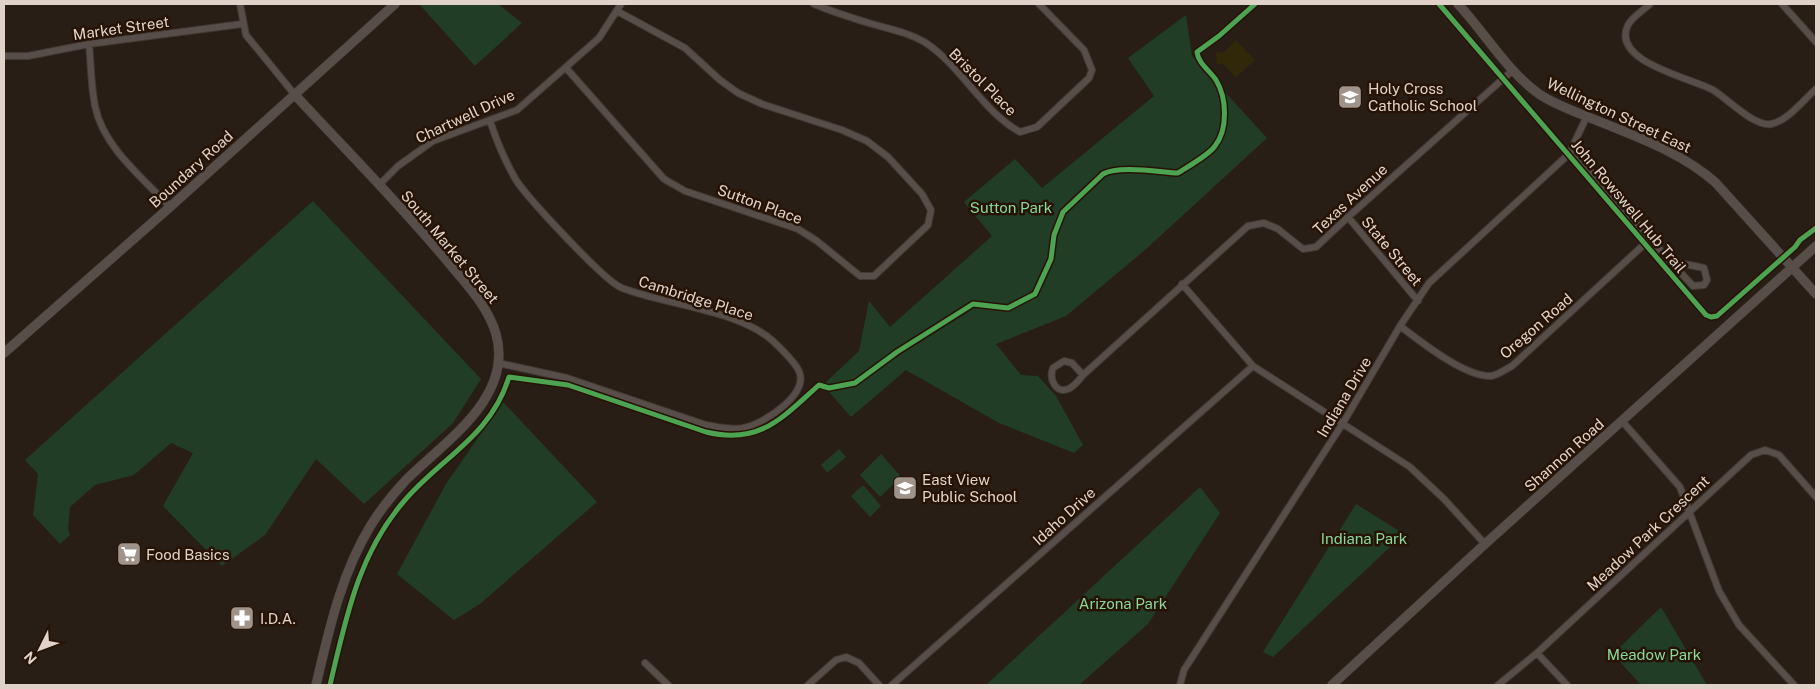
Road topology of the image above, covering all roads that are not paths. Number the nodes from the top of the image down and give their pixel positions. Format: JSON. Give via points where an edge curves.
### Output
{"nodes":[{"id":1,"x":240,"y":4,"type":"edge"},
{"id":2,"x":395,"y":4,"type":"edge"},
{"id":3,"x":621,"y":4,"type":"edge"},
{"id":4,"x":814,"y":4,"type":"edge"},
{"id":5,"x":1039,"y":4,"type":"edge"},
{"id":6,"x":1650,"y":4,"type":"edge"},
{"id":7,"x":1782,"y":4,"type":"edge"},
{"id":8,"x":1461,"y":5,"type":"edge"},
{"id":9,"x":617,"y":11,"type":"junction"},
{"id":10,"x":242,"y":24,"type":"junction"},
{"id":11,"x":1816,"y":42,"type":"edge"},
{"id":12,"x":88,"y":44,"type":"junction"},
{"id":13,"x":4,"y":56,"type":"edge"},
{"id":14,"x":567,"y":69,"type":"junction"},
{"id":15,"x":1513,"y":70,"type":"junction"},
{"id":16,"x":1816,"y":89,"type":"edge"},
{"id":17,"x":295,"y":95,"type":"junction"},
{"id":18,"x":1587,"y":116,"type":"junction"},
{"id":19,"x":490,"y":121,"type":"junction"},
{"id":20,"x":1569,"y":154,"type":"junction"},
{"id":21,"x":378,"y":185,"type":"junction"},
{"id":22,"x":170,"y":207,"type":"junction"},
{"id":23,"x":1348,"y":216,"type":"junction"},
{"id":24,"x":1650,"y":239,"type":"junction"},
{"id":25,"x":1816,"y":246,"type":"edge"},
{"id":26,"x":1670,"y":261,"type":"junction"},
{"id":27,"x":1793,"y":268,"type":"junction"},
{"id":28,"x":1182,"y":284,"type":"junction"},
{"id":29,"x":1816,"y":294,"type":"edge"},
{"id":30,"x":1418,"y":301,"type":"junction"},
{"id":31,"x":1400,"y":326,"type":"junction"},
{"id":32,"x":5,"y":349,"type":"edge"},
{"id":33,"x":498,"y":363,"type":"junction"},
{"id":34,"x":1253,"y":366,"type":"junction"},
{"id":35,"x":1083,"y":375,"type":"junction"},
{"id":36,"x":1622,"y":421,"type":"junction"},
{"id":37,"x":1343,"y":423,"type":"junction"},
{"id":38,"x":1816,"y":497,"type":"edge"},
{"id":39,"x":1691,"y":511,"type":"junction"},
{"id":40,"x":1485,"y":544,"type":"junction"},
{"id":41,"x":1537,"y":653,"type":"junction"},
{"id":42,"x":644,"y":663,"type":"dead end"},
{"id":43,"x":1791,"y":684,"type":"edge"},
{"id":44,"x":316,"y":685,"type":"edge"},
{"id":45,"x":668,"y":685,"type":"edge"},
{"id":46,"x":808,"y":685,"type":"edge"},
{"id":47,"x":879,"y":685,"type":"edge"},
{"id":48,"x":892,"y":685,"type":"edge"},
{"id":49,"x":1180,"y":685,"type":"edge"},
{"id":50,"x":1332,"y":685,"type":"edge"},
{"id":51,"x":1498,"y":685,"type":"edge"},
{"id":52,"x":1567,"y":685,"type":"edge"}],
"edges":[{"from":1,"to":10,"type":"street","name":"South Market Street"},
{"from":2,"to":17,"type":"main road","name":"Boundary Road"},
{"from":3,"to":9,"type":"street","name":"Chartwell Drive"},
{"from":4,"to":5,"type":"street","name":"Bristol Place","via":[[926,44],[959,73],[1009,126],[1020,132],[1037,127],[1089,78],[1092,70],[1084,50]]},
{"from":6,"to":16,"type":"street","via":[[1628,25],[1626,39],[1633,53],[1649,64],[1712,90],[1757,122],[1771,124],[1784,118]]},
{"from":7,"to":11,"type":"street"},
{"from":8,"to":15,"type":"main road","name":"Wellington Street East"},
{"from":9,"to":14,"type":"street","name":"Chartwell Drive","via":[[599,38]]},
{"from":9,"to":14,"type":"street","name":"Sutton Place","via":[[685,48],[738,94],[867,141],[888,157],[922,194],[931,210],[928,225],[874,276],[860,276],[798,229],[685,192],[664,179]]},
{"from":10,"to":12,"type":"street","name":"Market Street"},
{"from":10,"to":17,"type":"street","name":"South Market Street","via":[[251,44]]},
{"from":12,"to":13,"type":"street","name":"Market Street","via":[[28,56]]},
{"from":12,"to":22,"type":"street","via":[[95,106],[101,126],[113,146]]},
{"from":14,"to":19,"type":"street","name":"Chartwell Drive","via":[[517,110]]},
{"from":15,"to":18,"type":"main road","name":"Wellington Street East","via":[[1540,94]]},
{"from":15,"to":23,"type":"street","name":"Texas Avenue"},
{"from":17,"to":21,"type":"main road","name":"South Market Street"},
{"from":17,"to":22,"type":"main road","name":"Boundary Road"},
{"from":18,"to":20,"type":"street"},
{"from":18,"to":27,"type":"main road","name":"Wellington Street East","via":[[1649,141],[1699,168]]},
{"from":19,"to":21,"type":"street","name":"Chartwell Drive","via":[[433,141]]},
{"from":19,"to":33,"type":"street","name":"Cambridge Place","via":[[517,182],[600,273],[620,287],[750,325],[772,341],[800,376],[797,391],[767,419],[745,428],[727,429],[706,425],[568,378]]},
{"from":20,"to":24,"type":"street","via":[[1578,156]]},
{"from":20,"to":30,"type":"street","name":"Indiana Drive","via":[[1429,284]]},
{"from":21,"to":33,"type":"main road","name":"South Market Street","via":[[479,299],[496,334]]},
{"from":22,"to":32,"type":"main road","name":"Boundary Road"},
{"from":23,"to":28,"type":"street","name":"Texas Avenue","via":[[1310,250],[1303,249],[1278,229],[1264,223],[1248,226]]},
{"from":23,"to":30,"type":"street","name":"State Street"},
{"from":24,"to":26,"type":"street"},
{"from":24,"to":31,"type":"street","name":"Oregon Road","via":[[1512,366],[1493,376],[1473,374]]},
{"from":25,"to":27,"type":"main road","name":"Shannon Road"},
{"from":26,"to":26,"type":"street","via":[[1693,286],[1707,280],[1704,268]]},
{"from":27,"to":29,"type":"main road","name":"Wellington Street East"},
{"from":27,"to":36,"type":"main road","name":"Shannon Road"},
{"from":28,"to":34,"type":"street"},
{"from":28,"to":35,"type":"street","name":"Texas Avenue"},
{"from":30,"to":31,"type":"street","name":"Indiana Drive"},
{"from":31,"to":37,"type":"street","name":"Indiana Drive"},
{"from":33,"to":44,"type":"main road","name":"South Market Street","via":[[482,406],[406,480],[371,525],[341,590]]},
{"from":34,"to":37,"type":"street"},
{"from":34,"to":48,"type":"street","name":"Idaho Drive"},
{"from":35,"to":35,"type":"street","name":"Texas Avenue","via":[[1072,363],[1064,361],[1052,368],[1051,377],[1055,386],[1064,390]]},
{"from":36,"to":39,"type":"street","via":[[1680,487]]},
{"from":36,"to":40,"type":"main road","name":"Shannon Road"},
{"from":37,"to":40,"type":"street","via":[[1410,467]]},
{"from":37,"to":49,"type":"street","name":"Indiana Drive","via":[[1184,670]]},
{"from":38,"to":39,"type":"street","name":"Meadow Park Crescent","via":[[1779,455],[1765,450],[1752,455]]},
{"from":39,"to":41,"type":"street","name":"Meadow Park Crescent"},
{"from":39,"to":43,"type":"street","via":[[1719,591],[1739,625]]},
{"from":40,"to":50,"type":"main road","name":"Shannon Road"},
{"from":41,"to":51,"type":"street","name":"Meadow Park Crescent"},
{"from":41,"to":52,"type":"street"},
{"from":42,"to":45,"type":"street"},
{"from":46,"to":47,"type":"street","via":[[836,660],[846,657],[859,663]]}]}
